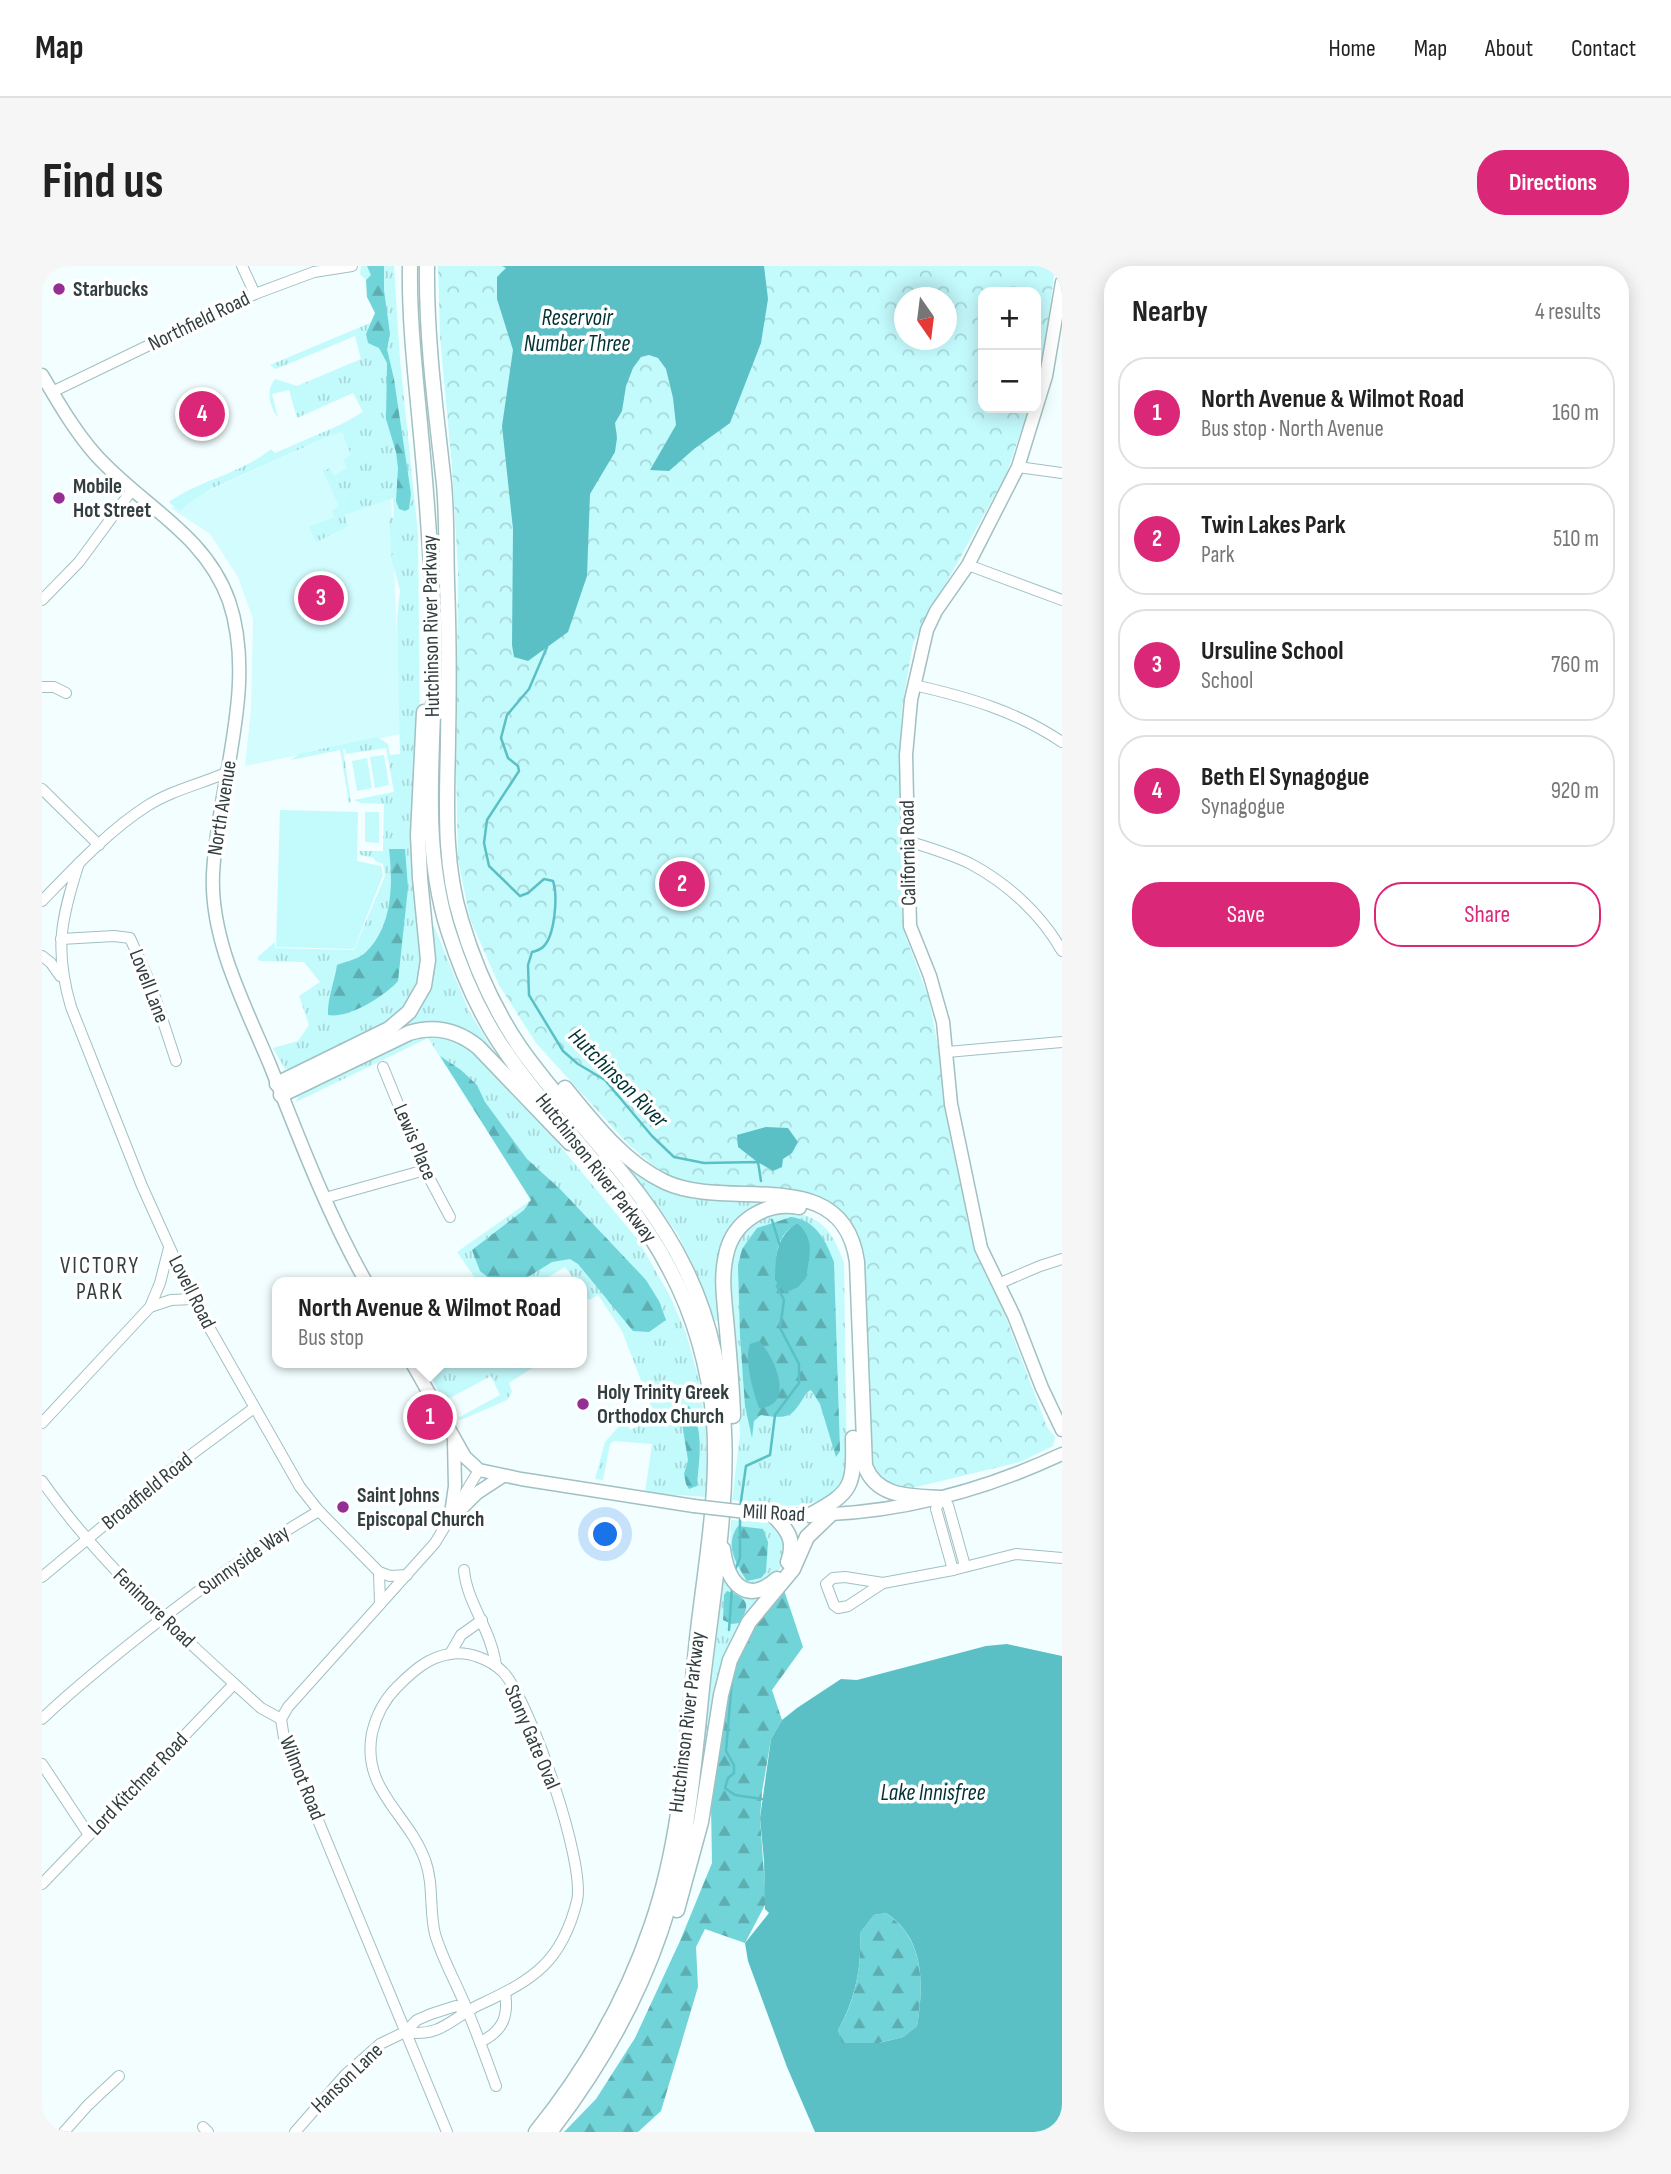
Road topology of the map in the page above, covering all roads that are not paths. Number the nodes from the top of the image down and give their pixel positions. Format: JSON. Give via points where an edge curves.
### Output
{"nodes":[{"id":1,"x":242,"y":266,"type":"edge"},
{"id":2,"x":352,"y":266,"type":"edge"},
{"id":3,"x":410,"y":266,"type":"edge"},
{"id":4,"x":427,"y":266,"type":"edge"},
{"id":5,"x":1062,"y":282,"type":"edge"},
{"id":6,"x":255,"y":294,"type":"junction"},
{"id":7,"x":42,"y":375,"type":"edge"},
{"id":8,"x":52,"y":392,"type":"junction"},
{"id":9,"x":1018,"y":467,"type":"junction"},
{"id":10,"x":1062,"y":473,"type":"edge"},
{"id":11,"x":132,"y":490,"type":"junction"},
{"id":12,"x":968,"y":565,"type":"junction"},
{"id":13,"x":42,"y":600,"type":"edge"},
{"id":14,"x":1062,"y":600,"type":"edge"},
{"id":15,"x":434,"y":634,"type":"junction"},
{"id":16,"x":914,"y":685,"type":"junction"},
{"id":17,"x":42,"y":687,"type":"edge"},
{"id":18,"x":66,"y":693,"type":"dead end"},
{"id":19,"x":1062,"y":741,"type":"edge"},
{"id":20,"x":228,"y":772,"type":"junction"},
{"id":21,"x":42,"y":789,"type":"edge"},
{"id":22,"x":908,"y":841,"type":"junction"},
{"id":23,"x":99,"y":845,"type":"junction"},
{"id":24,"x":79,"y":863,"type":"junction"},
{"id":25,"x":42,"y":901,"type":"edge"},
{"id":26,"x":61,"y":939,"type":"junction"},
{"id":27,"x":1062,"y":951,"type":"edge"},
{"id":28,"x":42,"y":956,"type":"edge"},
{"id":29,"x":63,"y":979,"type":"junction"},
{"id":30,"x":502,"y":1019,"type":"junction"},
{"id":31,"x":1062,"y":1041,"type":"edge"},
{"id":32,"x":947,"y":1052,"type":"junction"},
{"id":33,"x":176,"y":1061,"type":"dead end"},
{"id":34,"x":383,"y":1067,"type":"dead end"},
{"id":35,"x":279,"y":1090,"type":"junction"},
{"id":36,"x":425,"y":1170,"type":"junction"},
{"id":37,"x":606,"y":1176,"type":"junction"},
{"id":38,"x":325,"y":1198,"type":"junction"},
{"id":39,"x":450,"y":1217,"type":"dead end"},
{"id":40,"x":169,"y":1248,"type":"junction"},
{"id":41,"x":1062,"y":1259,"type":"edge"},
{"id":42,"x":364,"y":1277,"type":"edge"},
{"id":43,"x":998,"y":1284,"type":"junction"},
{"id":44,"x":193,"y":1299,"type":"junction"},
{"id":45,"x":150,"y":1307,"type":"junction"},
{"id":46,"x":415,"y":1368,"type":"edge"},
{"id":47,"x":254,"y":1408,"type":"junction"},
{"id":48,"x":42,"y":1423,"type":"edge"},
{"id":49,"x":1062,"y":1430,"type":"edge"},
{"id":50,"x":453,"y":1438,"type":"junction"},
{"id":51,"x":1062,"y":1454,"type":"edge"},
{"id":52,"x":479,"y":1470,"type":"junction"},
{"id":53,"x":725,"y":1473,"type":"junction"},
{"id":54,"x":503,"y":1476,"type":"junction"},
{"id":55,"x":42,"y":1481,"type":"edge"},
{"id":56,"x":940,"y":1498,"type":"junction"},
{"id":57,"x":320,"y":1511,"type":"junction"},
{"id":58,"x":769,"y":1514,"type":"junction"},
{"id":59,"x":831,"y":1514,"type":"junction"},
{"id":60,"x":810,"y":1515,"type":"junction"},
{"id":61,"x":450,"y":1521,"type":"junction"},
{"id":62,"x":720,"y":1524,"type":"junction"},
{"id":63,"x":957,"y":1535,"type":"junction"},
{"id":64,"x":944,"y":1538,"type":"junction"},
{"id":65,"x":86,"y":1539,"type":"junction"},
{"id":66,"x":1062,"y":1558,"type":"edge"},
{"id":67,"x":965,"y":1566,"type":"junction"},
{"id":68,"x":464,"y":1570,"type":"dead end"},
{"id":69,"x":953,"y":1570,"type":"junction"},
{"id":70,"x":379,"y":1572,"type":"junction"},
{"id":71,"x":407,"y":1575,"type":"junction"},
{"id":72,"x":42,"y":1577,"type":"edge"},
{"id":73,"x":883,"y":1583,"type":"junction"},
{"id":74,"x":380,"y":1605,"type":"junction"},
{"id":75,"x":163,"y":1618,"type":"junction"},
{"id":76,"x":482,"y":1620,"type":"junction"},
{"id":77,"x":450,"y":1654,"type":"junction"},
{"id":78,"x":496,"y":1665,"type":"junction"},
{"id":79,"x":234,"y":1684,"type":"junction"},
{"id":80,"x":42,"y":1719,"type":"edge"},
{"id":81,"x":281,"y":1719,"type":"junction"},
{"id":82,"x":42,"y":1764,"type":"edge"},
{"id":83,"x":89,"y":1835,"type":"junction"},
{"id":84,"x":42,"y":1884,"type":"edge"},
{"id":85,"x":638,"y":1990,"type":"junction"},
{"id":86,"x":505,"y":1993,"type":"junction"},
{"id":87,"x":468,"y":2010,"type":"junction"},
{"id":88,"x":405,"y":2032,"type":"junction"},
{"id":89,"x":480,"y":2042,"type":"junction"},
{"id":90,"x":119,"y":2076,"type":"dead end"},
{"id":91,"x":496,"y":2086,"type":"dead end"},
{"id":92,"x":64,"y":2132,"type":"edge"},
{"id":93,"x":295,"y":2132,"type":"edge"},
{"id":94,"x":447,"y":2132,"type":"edge"},
{"id":95,"x":536,"y":2132,"type":"edge"},
{"id":96,"x":551,"y":2132,"type":"edge"}],
"edges":[{"from":1,"to":6,"type":"street"},
{"from":2,"to":6,"type":"street","name":"Northfield Road","via":[[314,272]]},
{"from":3,"to":15,"type":"highway","name":"Hutchinson River Parkway"},
{"from":4,"to":30,"type":"highway","name":"Hutchinson River Parkway","via":[[444,490],[449,862],[472,955]]},
{"from":5,"to":9,"type":"main road","name":"California Road","via":[[1046,376]]},
{"from":6,"to":8,"type":"street","name":"Northfield Road"},
{"from":7,"to":8,"type":"main road","name":"North Avenue"},
{"from":8,"to":11,"type":"main road","name":"North Avenue","via":[[96,455]]},
{"from":9,"to":10,"type":"street"},
{"from":9,"to":12,"type":"main road","name":"California Road"},
{"from":11,"to":13,"type":"street","via":[[79,562]]},
{"from":11,"to":20,"type":"main road","name":"North Avenue","via":[[194,543],[217,573],[229,603],[237,681]]},
{"from":12,"to":14,"type":"street"},
{"from":12,"to":16,"type":"main road","name":"California Road","via":[[930,624]]},
{"from":15,"to":35,"type":"highway","via":[[418,820],[428,960],[424,986],[409,1012],[389,1029]]},
{"from":15,"to":37,"type":"highway","name":"Hutchinson River Parkway","via":[[432,831],[450,936],[495,1036]]},
{"from":16,"to":19,"type":"street","via":[[986,703]]},
{"from":16,"to":22,"type":"main road","name":"California Road","via":[[907,724]]},
{"from":17,"to":18,"type":"street"},
{"from":20,"to":23,"type":"street","via":[[146,806]]},
{"from":20,"to":35,"type":"main road","name":"North Avenue","via":[[213,874],[217,919],[228,962]]},
{"from":21,"to":23,"type":"street"},
{"from":22,"to":27,"type":"street","via":[[969,863],[1009,889],[1043,923]]},
{"from":22,"to":32,"type":"main road","name":"California Road","via":[[910,926],[938,1003]]},
{"from":23,"to":24,"type":"street"},
{"from":24,"to":25,"type":"street"},
{"from":24,"to":26,"type":"street","name":"Lovell Road"},
{"from":26,"to":29,"type":"street","name":"Lovell Road"},
{"from":26,"to":33,"type":"street","name":"Lovell Lane","via":[[130,938]]},
{"from":28,"to":29,"type":"street","name":"Lovell Road"},
{"from":29,"to":40,"type":"street","name":"Lovell Road"},
{"from":30,"to":53,"type":"highway","name":"Hutchinson River Parkway","via":[[647,1205],[683,1265],[717,1361],[725,1416]]},
{"from":30,"to":56,"type":"highway","via":[[613,1142],[654,1176],[702,1192],[804,1199],[838,1218],[852,1239],[857,1262],[865,1466],[888,1492]]},
{"from":31,"to":32,"type":"street"},
{"from":32,"to":43,"type":"main road","name":"California Road","via":[[951,1104],[981,1248]]},
{"from":34,"to":36,"type":"street","name":"Lewis Place"},
{"from":35,"to":37,"type":"highway","via":[[409,1033],[448,1031],[478,1047],[555,1130]]},
{"from":35,"to":38,"type":"main road","name":"North Avenue"},
{"from":36,"to":38,"type":"street"},
{"from":36,"to":39,"type":"street","name":"Lewis Place"},
{"from":37,"to":95,"type":"highway","name":"Hutchinson River Parkway","via":[[651,1236],[691,1316],[710,1393],[714,1477],[680,1795],[654,1918],[605,2032]]},
{"from":38,"to":42,"type":"main road","name":"North Avenue"},
{"from":40,"to":44,"type":"street","name":"Lovell Road"},
{"from":40,"to":45,"type":"street"},
{"from":41,"to":43,"type":"street"},
{"from":43,"to":49,"type":"main road","name":"California Road"},
{"from":44,"to":45,"type":"street"},
{"from":44,"to":47,"type":"street","name":"Lovell Road"},
{"from":45,"to":48,"type":"street"},
{"from":46,"to":50,"type":"main road"},
{"from":47,"to":57,"type":"street","name":"Lovell Road","via":[[300,1487]]},
{"from":47,"to":65,"type":"street","name":"Broadfield Road"},
{"from":50,"to":52,"type":"main road"},
{"from":50,"to":61,"type":"main road","via":[[455,1486]]},
{"from":51,"to":56,"type":"main road","name":"Mill Road","via":[[992,1484]]},
{"from":52,"to":54,"type":"main road","name":"Mill Road"},
{"from":52,"to":61,"type":"street","name":"Wilmot Road"},
{"from":53,"to":60,"type":"highway","via":[[733,1417],[724,1288],[728,1246],[736,1231],[757,1213],[779,1206],[803,1208],[830,1223],[847,1256],[853,1466],[852,1480],[844,1492]]},
{"from":53,"to":62,"type":"highway","name":"Hutchinson River Parkway"},
{"from":54,"to":58,"type":"main road","name":"Mill Road","bridge":true},
{"from":54,"to":61,"type":"main road","via":[[477,1493]]},
{"from":55,"to":65,"type":"street","name":"Fenimore Road"},
{"from":56,"to":59,"type":"main road","name":"Mill Road"},
{"from":56,"to":63,"type":"street","via":[[948,1505]]},
{"from":56,"to":64,"type":"street","via":[[936,1509]]},
{"from":57,"to":70,"type":"street","name":"Lovell Road"},
{"from":57,"to":75,"type":"street","name":"Sunnyside Way"},
{"from":58,"to":60,"type":"main road","name":"Mill Road"},
{"from":58,"to":62,"type":"highway","via":[[791,1538],[792,1553],[779,1577],[759,1591],[739,1587],[729,1575]]},
{"from":59,"to":60,"type":"main road","name":"Mill Road"},
{"from":59,"to":85,"type":"highway","via":[[807,1537],[793,1569],[750,1622],[730,1660],[688,1874],[665,1938]]},
{"from":61,"to":71,"type":"street","name":"Wilmot Road"},
{"from":62,"to":85,"type":"highway","name":"Hutchinson River Parkway","via":[[684,1840],[661,1931]]},
{"from":63,"to":64,"type":"street"},
{"from":63,"to":67,"type":"street"},
{"from":64,"to":69,"type":"street"},
{"from":65,"to":72,"type":"street","name":"Broadfield Road"},
{"from":65,"to":75,"type":"street","name":"Fenimore Road"},
{"from":66,"to":67,"type":"street","via":[[1016,1554]]},
{"from":67,"to":69,"type":"street"},
{"from":68,"to":76,"type":"street"},
{"from":69,"to":73,"type":"street"},
{"from":70,"to":71,"type":"street"},
{"from":70,"to":74,"type":"street"},
{"from":71,"to":74,"type":"street","name":"Wilmot Road"},
{"from":73,"to":73,"type":"street","via":[[845,1577],[826,1584],[834,1605],[842,1608]]},
{"from":74,"to":81,"type":"street","name":"Wilmot Road"},
{"from":75,"to":79,"type":"street","name":"Fenimore Road"},
{"from":75,"to":80,"type":"street","name":"Sunnyside Way"},
{"from":76,"to":77,"type":"street","via":[[461,1635]]},
{"from":76,"to":78,"type":"street"},
{"from":77,"to":78,"type":"street","name":"Stony Gate Oval","via":[[470,1655]]},
{"from":77,"to":87,"type":"street","via":[[425,1662],[382,1706],[374,1725],[370,1760],[380,1789],[425,1859],[435,1932]]},
{"from":78,"to":86,"type":"street","name":"Stony Gate Oval","via":[[516,1690],[543,1754],[579,1889],[553,1957]]},
{"from":79,"to":81,"type":"street","name":"Fenimore Road"},
{"from":79,"to":83,"type":"street","name":"Lord Kitchner Road"},
{"from":81,"to":88,"type":"street","name":"Wilmot Road"},
{"from":82,"to":83,"type":"street"},
{"from":83,"to":84,"type":"street","name":"Lord Kitchner Road"},
{"from":85,"to":96,"type":"highway","name":"Hutchinson River Parkway","via":[[597,2067]]},
{"from":86,"to":87,"type":"street","name":"Stony Gate Oval"},
{"from":86,"to":89,"type":"street","via":[[503,2024]]},
{"from":87,"to":88,"type":"street","name":"Stony Gate Oval","via":[[455,2022],[423,2035]]},
{"from":87,"to":88,"type":"street","name":"Stony Gate Oval","via":[[456,2006],[431,2014]]},
{"from":87,"to":89,"type":"street"},
{"from":88,"to":93,"type":"street","name":"Hanson Lane","via":[[380,2043]]},
{"from":88,"to":94,"type":"street","name":"Wilmot Road"},
{"from":89,"to":91,"type":"street"},
{"from":90,"to":92,"type":"street"}]}
